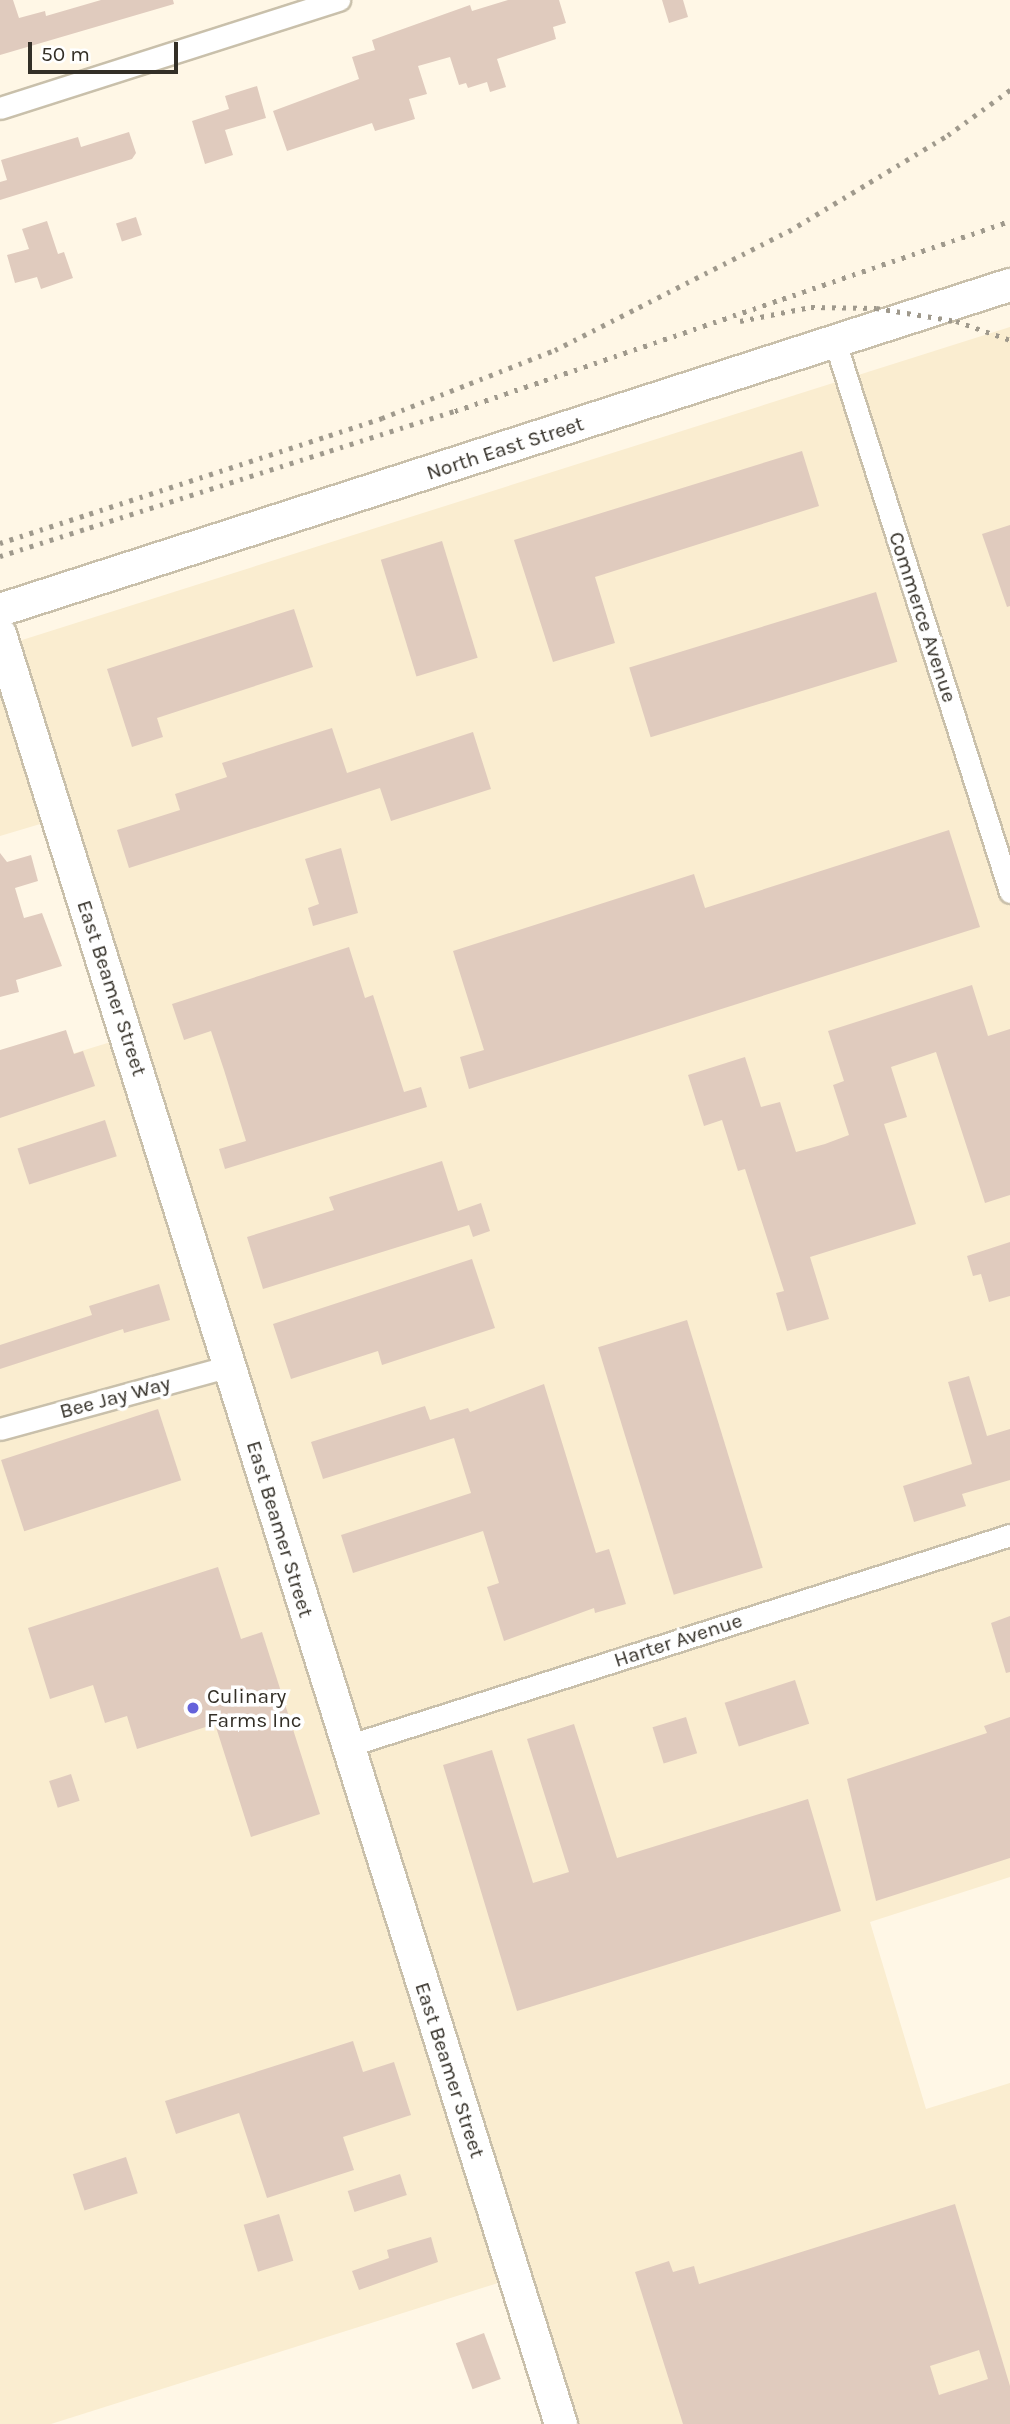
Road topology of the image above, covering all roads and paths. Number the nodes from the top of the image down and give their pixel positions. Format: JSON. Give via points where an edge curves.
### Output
{"nodes":[{"id":1,"x":339,"y":0,"type":"edge"},
{"id":2,"x":0,"y":108,"type":"edge"},
{"id":3,"x":1010,"y":285,"type":"edge"},
{"id":4,"x":835,"y":342,"type":"junction"},
{"id":5,"x":0,"y":610,"type":"edge"},
{"id":6,"x":0,"y":634,"type":"edge"},
{"id":7,"x":1010,"y":892,"type":"edge"},
{"id":8,"x":230,"y":1366,"type":"junction"},
{"id":9,"x":0,"y":1429,"type":"edge"},
{"id":10,"x":1010,"y":1535,"type":"edge"},
{"id":11,"x":347,"y":1746,"type":"junction"},
{"id":12,"x":561,"y":2424,"type":"edge"}],
"edges":[{"from":1,"to":2,"type":"street"},
{"from":3,"to":4,"type":"street","name":"North East Street"},
{"from":4,"to":5,"type":"street","name":"North East Street"},
{"from":4,"to":7,"type":"street","name":"Commerce Avenue"},
{"from":6,"to":8,"type":"street","name":"East Beamer Street"},
{"from":8,"to":9,"type":"street","name":"Bee Jay Way"},
{"from":8,"to":11,"type":"street","name":"East Beamer Street"},
{"from":10,"to":11,"type":"street","name":"Harter Avenue"},
{"from":11,"to":12,"type":"street","name":"East Beamer Street"}]}
